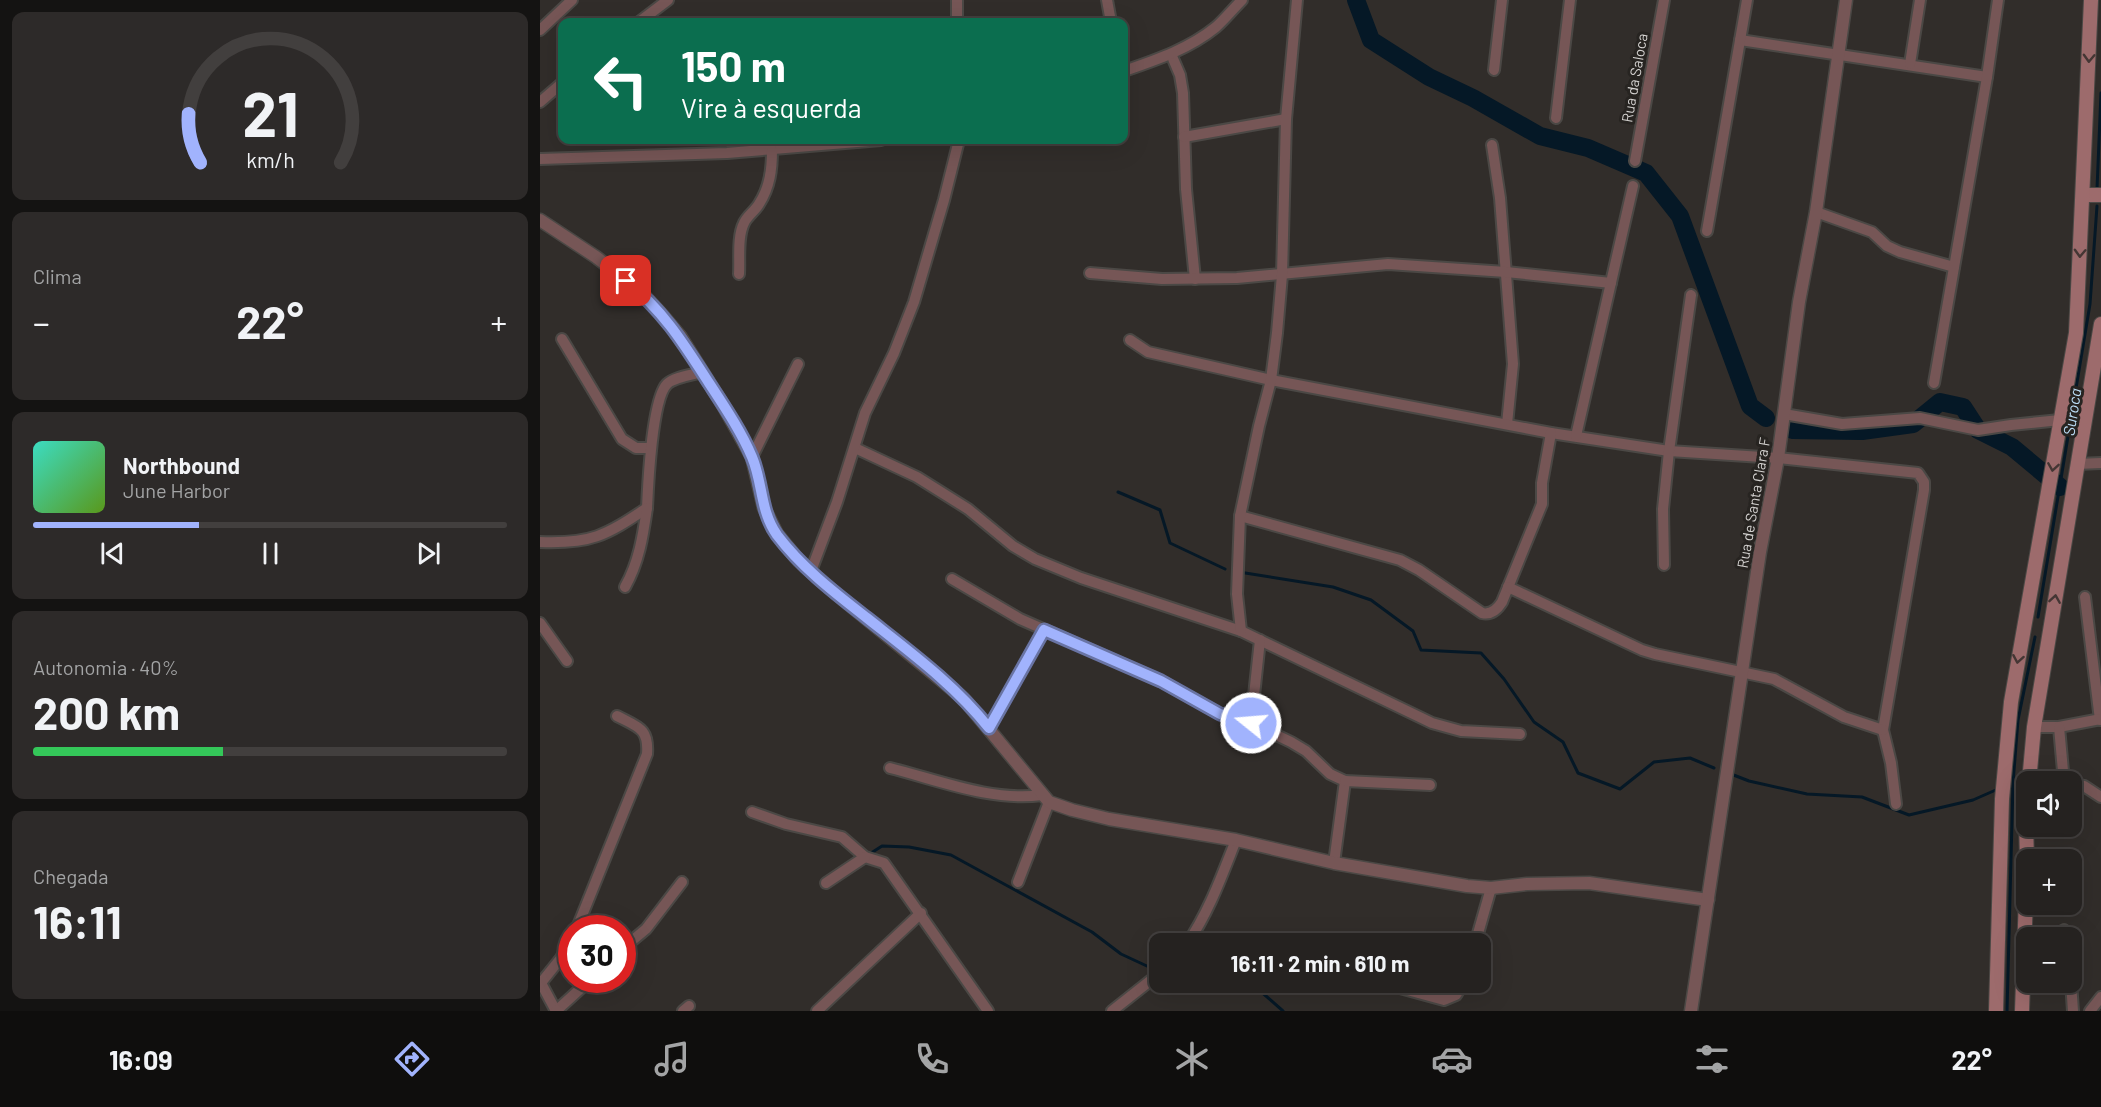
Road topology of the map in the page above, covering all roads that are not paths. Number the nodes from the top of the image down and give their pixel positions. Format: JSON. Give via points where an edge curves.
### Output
{"nodes":[{"id":1,"x":572,"y":0,"type":"edge"},
{"id":2,"x":668,"y":0,"type":"edge"},
{"id":3,"x":957,"y":0,"type":"edge"},
{"id":4,"x":1107,"y":0,"type":"edge"},
{"id":5,"x":1242,"y":0,"type":"edge"},
{"id":6,"x":1297,"y":0,"type":"edge"},
{"id":7,"x":1502,"y":0,"type":"edge"},
{"id":8,"x":1570,"y":0,"type":"edge"},
{"id":9,"x":1664,"y":0,"type":"edge"},
{"id":10,"x":1735,"y":0,"type":"edge"},
{"id":11,"x":1846,"y":0,"type":"edge"},
{"id":12,"x":1920,"y":0,"type":"edge"},
{"id":13,"x":1998,"y":0,"type":"edge"},
{"id":14,"x":2091,"y":0,"type":"edge"},
{"id":15,"x":1747,"y":1,"type":"edge"},
{"id":16,"x":644,"y":18,"type":"edge"},
{"id":17,"x":957,"y":18,"type":"edge"},
{"id":18,"x":1110,"y":18,"type":"edge"},
{"id":19,"x":540,"y":30,"type":"edge"},
{"id":20,"x":1740,"y":40,"type":"junction"},
{"id":21,"x":1171,"y":54,"type":"junction"},
{"id":22,"x":1839,"y":54,"type":"junction"},
{"id":23,"x":1910,"y":64,"type":"junction"},
{"id":24,"x":1128,"y":70,"type":"edge"},
{"id":25,"x":1494,"y":70,"type":"dead end"},
{"id":26,"x":1988,"y":77,"type":"junction"},
{"id":27,"x":558,"y":86,"type":"edge"},
{"id":28,"x":540,"y":102,"type":"edge"},
{"id":29,"x":1556,"y":118,"type":"dead end"},
{"id":30,"x":1286,"y":119,"type":"junction"},
{"id":31,"x":1184,"y":137,"type":"junction"},
{"id":32,"x":837,"y":144,"type":"edge"},
{"id":33,"x":958,"y":144,"type":"edge"},
{"id":34,"x":1492,"y":145,"type":"dead end"},
{"id":35,"x":772,"y":150,"type":"junction"},
{"id":36,"x":540,"y":159,"type":"edge"},
{"id":37,"x":1635,"y":161,"type":"dead end"},
{"id":38,"x":1633,"y":186,"type":"dead end"},
{"id":39,"x":2083,"y":195,"type":"junction"},
{"id":40,"x":2101,"y":195,"type":"edge"},
{"id":41,"x":1816,"y":212,"type":"junction"},
{"id":42,"x":540,"y":220,"type":"edge"},
{"id":43,"x":1707,"y":231,"type":"dead end"},
{"id":44,"x":1954,"y":267,"type":"junction"},
{"id":45,"x":1506,"y":272,"type":"junction"},
{"id":46,"x":1090,"y":273,"type":"dead end"},
{"id":47,"x":739,"y":274,"type":"dead end"},
{"id":48,"x":1282,"y":275,"type":"junction"},
{"id":49,"x":1195,"y":279,"type":"junction"},
{"id":50,"x":1611,"y":283,"type":"junction"},
{"id":51,"x":1691,"y":295,"type":"dead end"},
{"id":52,"x":2101,"y":324,"type":"edge"},
{"id":53,"x":562,"y":339,"type":"dead end"},
{"id":54,"x":1130,"y":340,"type":"dead end"},
{"id":55,"x":798,"y":364,"type":"dead end"},
{"id":56,"x":702,"y":372,"type":"junction"},
{"id":57,"x":1271,"y":380,"type":"junction"},
{"id":58,"x":1934,"y":383,"type":"dead end"},
{"id":59,"x":1784,"y":414,"type":"junction"},
{"id":60,"x":2060,"y":420,"type":"junction"},
{"id":61,"x":1507,"y":424,"type":"junction"},
{"id":62,"x":1551,"y":433,"type":"junction"},
{"id":63,"x":1576,"y":436,"type":"junction"},
{"id":64,"x":650,"y":448,"type":"junction"},
{"id":65,"x":855,"y":448,"type":"junction"},
{"id":66,"x":1668,"y":451,"type":"junction"},
{"id":67,"x":752,"y":457,"type":"junction"},
{"id":68,"x":1778,"y":458,"type":"junction"},
{"id":69,"x":2101,"y":463,"type":"edge"},
{"id":70,"x":2077,"y":464,"type":"junction"},
{"id":71,"x":647,"y":508,"type":"junction"},
{"id":72,"x":1240,"y":516,"type":"junction"},
{"id":73,"x":540,"y":542,"type":"edge"},
{"id":74,"x":1664,"y":565,"type":"dead end"},
{"id":75,"x":811,"y":571,"type":"junction"},
{"id":76,"x":952,"y":579,"type":"dead end"},
{"id":77,"x":624,"y":587,"type":"dead end"},
{"id":78,"x":1508,"y":587,"type":"junction"},
{"id":79,"x":2085,"y":597,"type":"dead end"},
{"id":80,"x":540,"y":623,"type":"edge"},
{"id":81,"x":2025,"y":624,"type":"junction"},
{"id":82,"x":2050,"y":628,"type":"junction"},
{"id":83,"x":1044,"y":630,"type":"junction"},
{"id":84,"x":1241,"y":631,"type":"junction"},
{"id":85,"x":1260,"y":640,"type":"junction"},
{"id":86,"x":567,"y":661,"type":"dead end"},
{"id":87,"x":1743,"y":671,"type":"junction"},
{"id":88,"x":617,"y":716,"type":"dead end"},
{"id":89,"x":2100,"y":719,"type":"edge"},
{"id":90,"x":1251,"y":723,"type":"junction"},
{"id":91,"x":2034,"y":727,"type":"junction"},
{"id":92,"x":2059,"y":727,"type":"junction"},
{"id":93,"x":989,"y":728,"type":"junction"},
{"id":94,"x":1883,"y":730,"type":"junction"},
{"id":95,"x":1520,"y":734,"type":"dead end"},
{"id":96,"x":890,"y":768,"type":"dead end"},
{"id":97,"x":2030,"y":771,"type":"edge"},
{"id":98,"x":2063,"y":771,"type":"edge"},
{"id":99,"x":1345,"y":781,"type":"junction"},
{"id":100,"x":1430,"y":785,"type":"dead end"},
{"id":101,"x":2082,"y":786,"type":"edge"},
{"id":102,"x":2101,"y":796,"type":"edge"},
{"id":103,"x":1045,"y":799,"type":"junction"},
{"id":104,"x":1896,"y":804,"type":"dead end"},
{"id":105,"x":752,"y":812,"type":"dead end"},
{"id":106,"x":1236,"y":840,"type":"junction"},
{"id":107,"x":865,"y":857,"type":"junction"},
{"id":108,"x":1334,"y":863,"type":"junction"},
{"id":109,"x":682,"y":882,"type":"dead end"},
{"id":110,"x":1018,"y":882,"type":"dead end"},
{"id":111,"x":826,"y":883,"type":"dead end"},
{"id":112,"x":1491,"y":888,"type":"junction"},
{"id":113,"x":1708,"y":900,"type":"junction"},
{"id":114,"x":921,"y":914,"type":"junction"},
{"id":115,"x":582,"y":915,"type":"edge"},
{"id":116,"x":2025,"y":915,"type":"edge"},
{"id":117,"x":1193,"y":933,"type":"edge"},
{"id":118,"x":1478,"y":933,"type":"edge"},
{"id":119,"x":636,"y":937,"type":"edge"},
{"id":120,"x":558,"y":961,"type":"edge"},
{"id":121,"x":540,"y":982,"type":"edge"},
{"id":122,"x":1149,"y":982,"type":"edge"},
{"id":123,"x":576,"y":993,"type":"edge"},
{"id":124,"x":1418,"y":993,"type":"edge"},
{"id":125,"x":1457,"y":993,"type":"edge"},
{"id":126,"x":2072,"y":993,"type":"edge"},
{"id":127,"x":2101,"y":997,"type":"edge"},
{"id":128,"x":556,"y":1011,"type":"edge"},
{"id":129,"x":817,"y":1011,"type":"edge"},
{"id":130,"x":988,"y":1011,"type":"edge"},
{"id":131,"x":1112,"y":1011,"type":"edge"},
{"id":132,"x":1691,"y":1011,"type":"edge"},
{"id":133,"x":1996,"y":1011,"type":"edge"},
{"id":134,"x":2022,"y":1011,"type":"edge"},
{"id":135,"x":2073,"y":1011,"type":"edge"},
{"id":136,"x":2090,"y":1011,"type":"edge"}],
"edges":[{"from":1,"to":19,"type":"street"},
{"from":2,"to":16,"type":"street"},
{"from":3,"to":17,"type":"street"},
{"from":4,"to":18,"type":"street"},
{"from":5,"to":21,"type":"street","via":[[1216,26]]},
{"from":6,"to":30,"type":"street"},
{"from":7,"to":25,"type":"street"},
{"from":8,"to":29,"type":"street"},
{"from":9,"to":37,"type":"street","name":"Rua da Saloca"},
{"from":10,"to":15,"type":"street"},
{"from":11,"to":22,"type":"street","name":"Rua de Santa Clara F"},
{"from":12,"to":23,"type":"street"},
{"from":13,"to":26,"type":"street"},
{"from":14,"to":39,"type":"main road","one_way":true},
{"from":15,"to":20,"type":"street"},
{"from":20,"to":22,"type":"street"},
{"from":20,"to":43,"type":"street"},
{"from":21,"to":24,"type":"street"},
{"from":21,"to":31,"type":"street","via":[[1183,84]]},
{"from":22,"to":23,"type":"street"},
{"from":22,"to":41,"type":"street","name":"Rua de Santa Clara F"},
{"from":23,"to":26,"type":"street"},
{"from":26,"to":44,"type":"street"},
{"from":27,"to":28,"type":"street"},
{"from":30,"to":31,"type":"street"},
{"from":30,"to":48,"type":"street"},
{"from":31,"to":49,"type":"street"},
{"from":32,"to":35,"type":"street"},
{"from":33,"to":65,"type":"street","via":[[914,302],[865,413]]},
{"from":34,"to":45,"type":"street"},
{"from":35,"to":36,"type":"street"},
{"from":35,"to":47,"type":"street","via":[[770,180],[741,230]]},
{"from":38,"to":50,"type":"street"},
{"from":39,"to":40,"type":"main road"},
{"from":39,"to":60,"type":"main road","one_way":true,"via":[[2076,333]]},
{"from":41,"to":44,"type":"street","via":[[1872,232],[1900,252]]},
{"from":41,"to":59,"type":"street","name":"Rua de Santa Clara F"},
{"from":42,"to":56,"type":"street","via":[[641,292],[680,336]]},
{"from":44,"to":58,"type":"street"},
{"from":45,"to":48,"type":"street","via":[[1388,264]]},
{"from":45,"to":50,"type":"street"},
{"from":45,"to":61,"type":"street","via":[[1513,364]]},
{"from":46,"to":49,"type":"street"},
{"from":48,"to":49,"type":"street"},
{"from":48,"to":57,"type":"street"},
{"from":50,"to":63,"type":"street"},
{"from":51,"to":66,"type":"street"},
{"from":52,"to":70,"type":"main road"},
{"from":53,"to":64,"type":"street","via":[[622,439],[636,448]]},
{"from":54,"to":57,"type":"street","via":[[1148,352]]},
{"from":55,"to":67,"type":"street"},
{"from":56,"to":64,"type":"street","via":[[667,383]]},
{"from":56,"to":67,"type":"street"},
{"from":57,"to":61,"type":"street"},
{"from":57,"to":72,"type":"street"},
{"from":59,"to":60,"type":"street","via":[[1842,424],[1920,418],[1978,430]]},
{"from":59,"to":68,"type":"street","name":"Rua de Santa Clara F"},
{"from":60,"to":81,"type":"main road","one_way":true},
{"from":61,"to":62,"type":"street"},
{"from":62,"to":63,"type":"street"},
{"from":62,"to":78,"type":"street","via":[[1542,504]]},
{"from":63,"to":66,"type":"street"},
{"from":64,"to":71,"type":"street"},
{"from":65,"to":75,"type":"street"},
{"from":65,"to":84,"type":"street","via":[[917,477],[1035,559]]},
{"from":66,"to":68,"type":"street"},
{"from":66,"to":74,"type":"street"},
{"from":67,"to":75,"type":"street","via":[[771,525]]},
{"from":68,"to":87,"type":"street","name":"Rua de Santa Clara F"},
{"from":68,"to":94,"type":"street","via":[[1918,473],[1924,482]]},
{"from":69,"to":70,"type":"street"},
{"from":82,"to":70,"type":"main road","one_way":true},
{"from":71,"to":73,"type":"street","via":[[612,531],[589,539]]},
{"from":71,"to":77,"type":"street","via":[[640,550]]},
{"from":72,"to":78,"type":"street","via":[[1400,560],[1482,613],[1492,613],[1499,607]]},
{"from":72,"to":84,"type":"street","via":[[1237,594]]},
{"from":75,"to":93,"type":"street","via":[[963,698]]},
{"from":76,"to":83,"type":"street"},
{"from":78,"to":87,"type":"street","via":[[1642,650]]},
{"from":79,"to":89,"type":"street"},
{"from":80,"to":86,"type":"street"},
{"from":81,"to":82,"type":"main road"},
{"from":81,"to":133,"type":"main road","one_way":true,"via":[[2004,767]]},
{"from":82,"to":91,"type":"main road"},
{"from":83,"to":90,"type":"street","via":[[1161,681],[1220,714]]},
{"from":83,"to":93,"type":"street"},
{"from":84,"to":85,"type":"street"},
{"from":85,"to":90,"type":"street"},
{"from":85,"to":95,"type":"street","via":[[1432,723],[1461,731]]},
{"from":87,"to":94,"type":"street","via":[[1774,678],[1844,717]]},
{"from":87,"to":113,"type":"street","name":"Rua de Santa Clara F"},
{"from":88,"to":115,"type":"street","via":[[647,735],[647,754]]},
{"from":89,"to":92,"type":"street"},
{"from":90,"to":99,"type":"street","via":[[1298,746],[1330,774]]},
{"from":91,"to":92,"type":"street"},
{"from":91,"to":97,"type":"main road"},
{"from":92,"to":98,"type":"street"},
{"from":93,"to":103,"type":"street"},
{"from":94,"to":104,"type":"street"},
{"from":96,"to":103,"type":"street","via":[[996,795]]},
{"from":99,"to":100,"type":"street"},
{"from":99,"to":108,"type":"street"},
{"from":101,"to":102,"type":"street"},
{"from":103,"to":106,"type":"street","via":[[1109,819]]},
{"from":103,"to":110,"type":"street"},
{"from":105,"to":107,"type":"street","via":[[842,837]]},
{"from":106,"to":108,"type":"street"},
{"from":106,"to":117,"type":"street"},
{"from":107,"to":111,"type":"street"},
{"from":107,"to":114,"type":"street","via":[[884,863]]},
{"from":108,"to":112,"type":"street"},
{"from":109,"to":119,"type":"street"},
{"from":112,"to":113,"type":"street","via":[[1589,883]]},
{"from":112,"to":118,"type":"street"},
{"from":113,"to":132,"type":"street","name":"Rua de Santa Clara F"},
{"from":114,"to":129,"type":"street"},
{"from":114,"to":130,"type":"street"},
{"from":116,"to":134,"type":"main road"},
{"from":120,"to":121,"type":"street"},
{"from":121,"to":128,"type":"street"},
{"from":122,"to":131,"type":"street"},
{"from":123,"to":128,"type":"street"},
{"from":124,"to":125,"type":"street","via":[[1444,1000]]},
{"from":126,"to":135,"type":"street"},
{"from":127,"to":136,"type":"street"}]}
